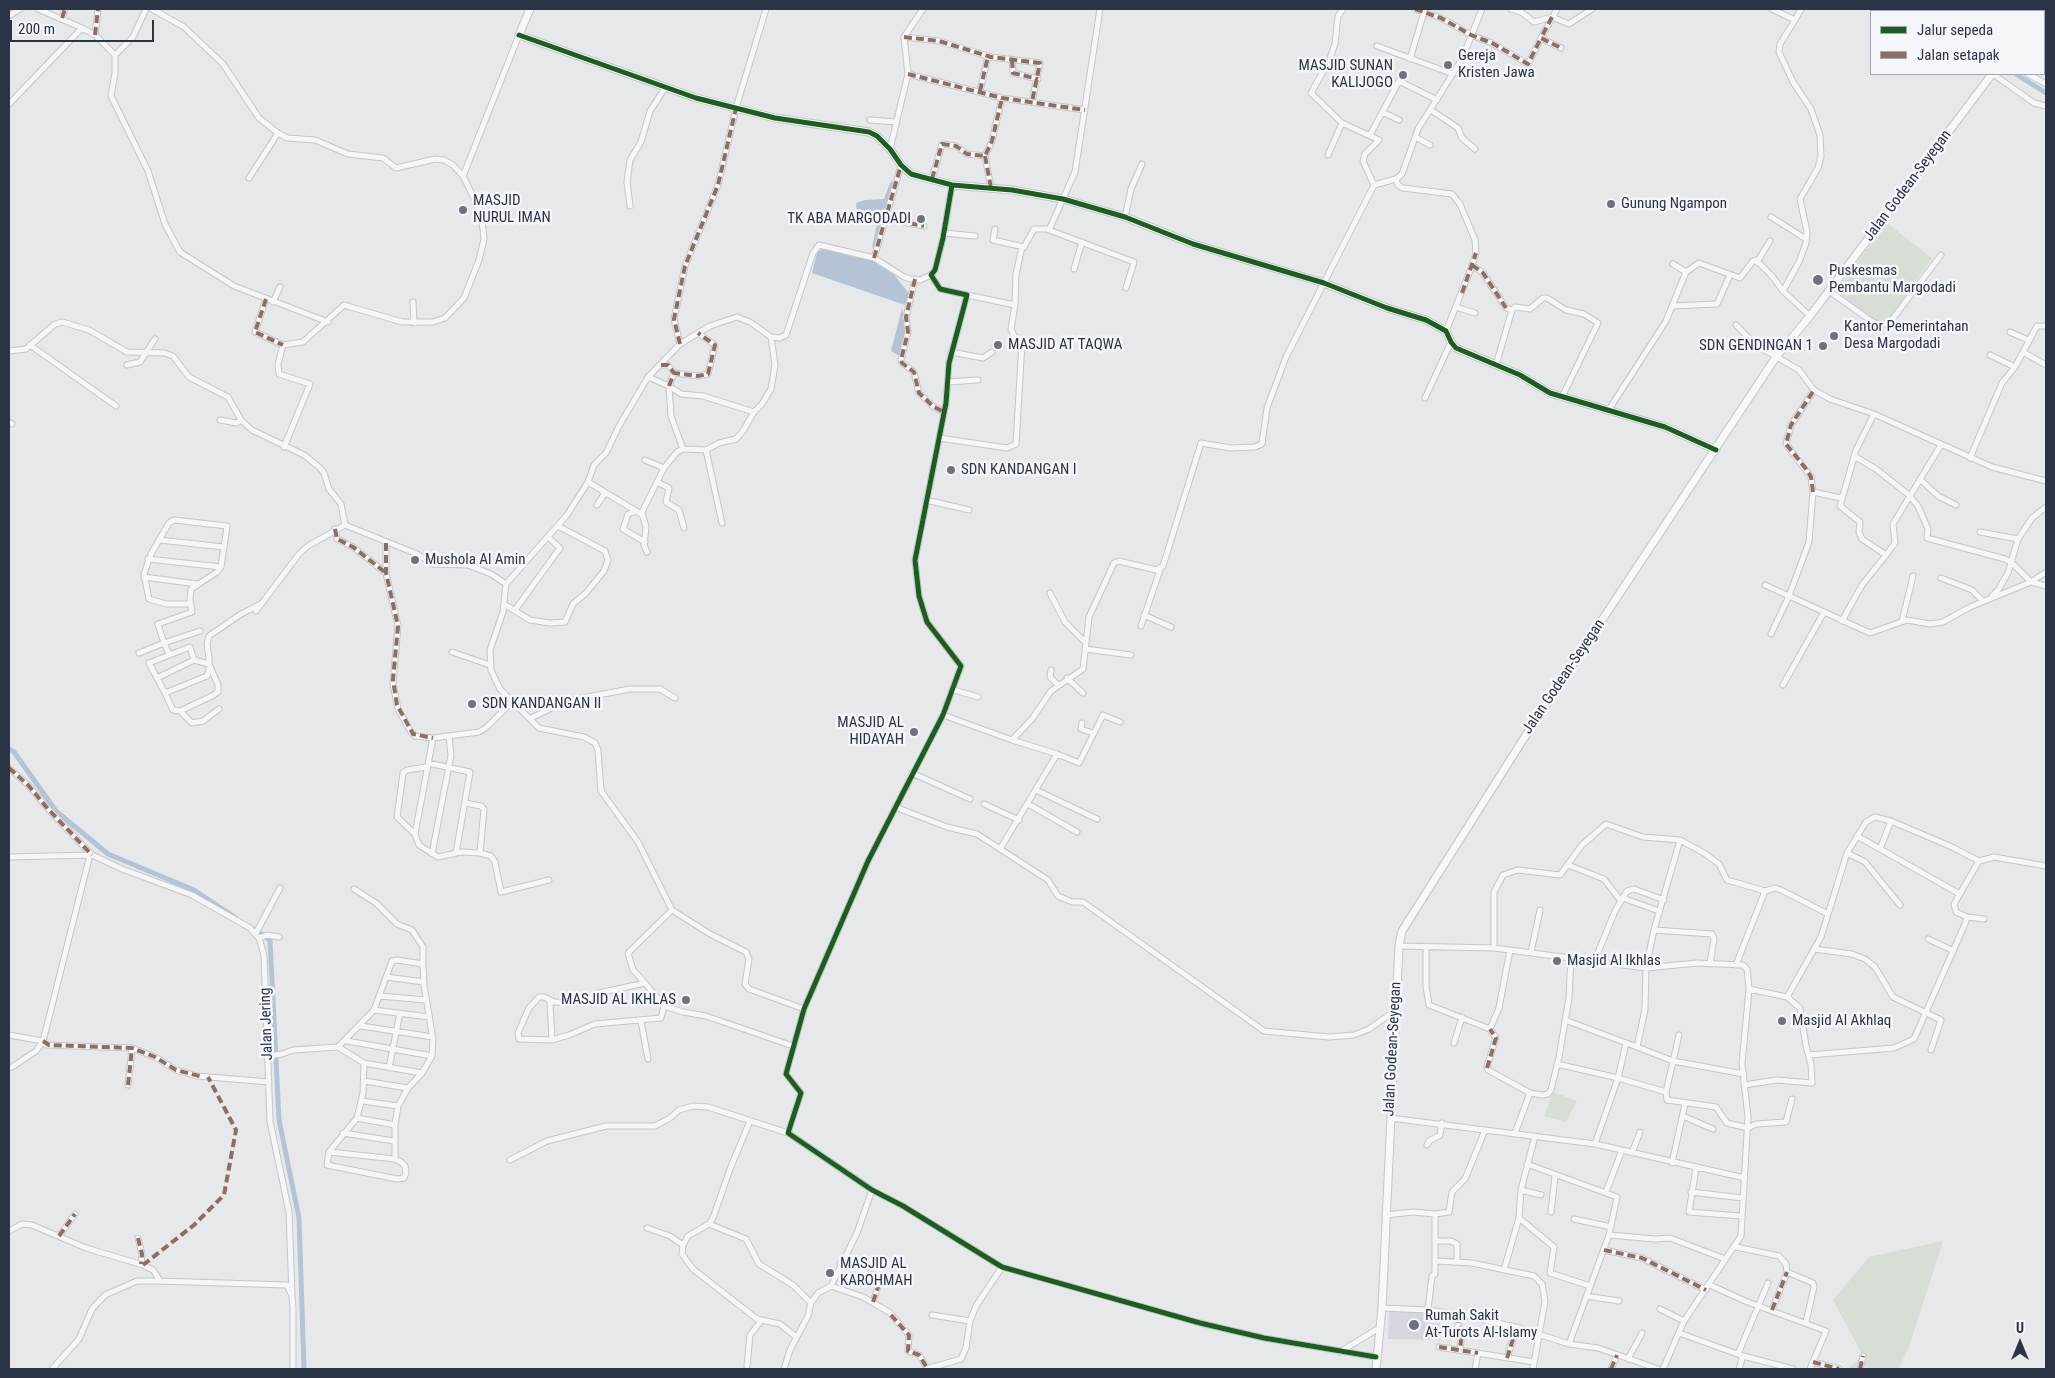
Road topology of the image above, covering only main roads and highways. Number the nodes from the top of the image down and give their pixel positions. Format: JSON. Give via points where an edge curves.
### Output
{"nodes":[{"id":1,"x":530,"y":9,"type":"edge"},
{"id":2,"x":1992,"y":75,"type":"edge"},
{"id":3,"x":1716,"y":450,"type":"junction"},
{"id":4,"x":1376,"y":1369,"type":"edge"}],
"edges":[{"from":1,"to":3,"type":"main road","via":[[519,35],[665,88],[736,108],[775,118],[869,132],[877,136],[911,174],[952,185],[1064,199],[1125,217],[1193,244],[1324,283],[1426,320],[1446,332],[1456,348],[1562,397],[1665,427]]},
{"from":2,"to":3,"type":"main road","name":"Jalan Godean-Seyegan","via":[[1776,358]]},
{"from":3,"to":4,"type":"main road","name":"Jalan Godean-Seyegan","via":[[1526,735],[1405,925],[1399,946],[1382,1308]]}]}
